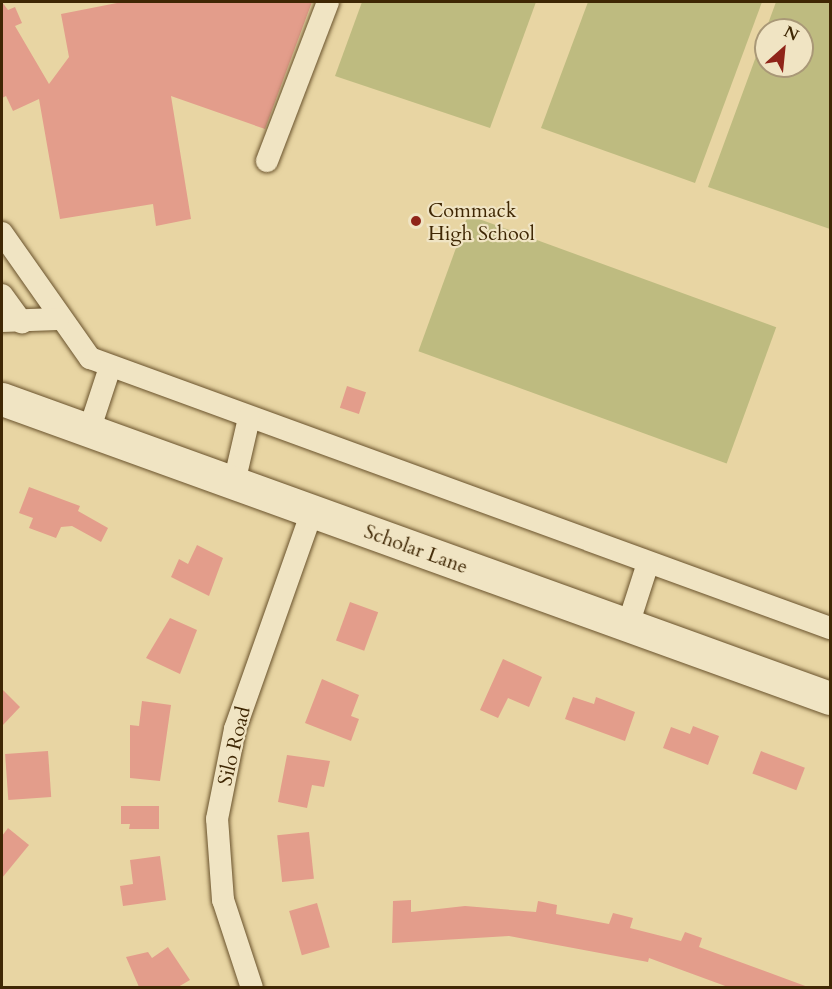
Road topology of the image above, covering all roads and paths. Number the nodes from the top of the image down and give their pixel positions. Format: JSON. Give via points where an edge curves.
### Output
{"nodes":[{"id":1,"x":328,"y":2,"type":"edge"},
{"id":2,"x":267,"y":160,"type":"dead end"},
{"id":3,"x":2,"y":233,"type":"edge"},
{"id":4,"x":2,"y":295,"type":"edge"},
{"id":5,"x":58,"y":319,"type":"junction"},
{"id":6,"x":12,"y":322,"type":"edge"},
{"id":7,"x":110,"y":367,"type":"junction"},
{"id":8,"x":2,"y":399,"type":"edge"},
{"id":9,"x":249,"y":418,"type":"junction"},
{"id":10,"x":89,"y":431,"type":"junction"},
{"id":11,"x":234,"y":483,"type":"junction"},
{"id":12,"x":312,"y":511,"type":"junction"},
{"id":13,"x":648,"y":563,"type":"junction"},
{"id":14,"x":628,"y":625,"type":"junction"},
{"id":15,"x":831,"y":628,"type":"edge"},
{"id":16,"x":831,"y":698,"type":"edge"},
{"id":17,"x":252,"y":987,"type":"edge"}],
"edges":[{"from":1,"to":2,"type":"street"},
{"from":3,"to":5,"type":"street"},
{"from":4,"to":6,"type":"street"},
{"from":5,"to":6,"type":"street"},
{"from":5,"to":7,"type":"street","via":[[82,352]]},
{"from":7,"to":9,"type":"street"},
{"from":7,"to":10,"type":"street"},
{"from":8,"to":10,"type":"street","name":"Scholar Lane"},
{"from":9,"to":11,"type":"street"},
{"from":9,"to":13,"type":"street"},
{"from":10,"to":11,"type":"street","name":"Scholar Lane"},
{"from":11,"to":12,"type":"street","name":"Scholar Lane"},
{"from":12,"to":14,"type":"street","name":"Scholar Lane"},
{"from":12,"to":17,"type":"street","name":"Silo Road","via":[[235,729],[217,819],[223,900]]},
{"from":13,"to":14,"type":"street"},
{"from":13,"to":15,"type":"street"},
{"from":14,"to":16,"type":"street","name":"Scholar Lane"}]}
